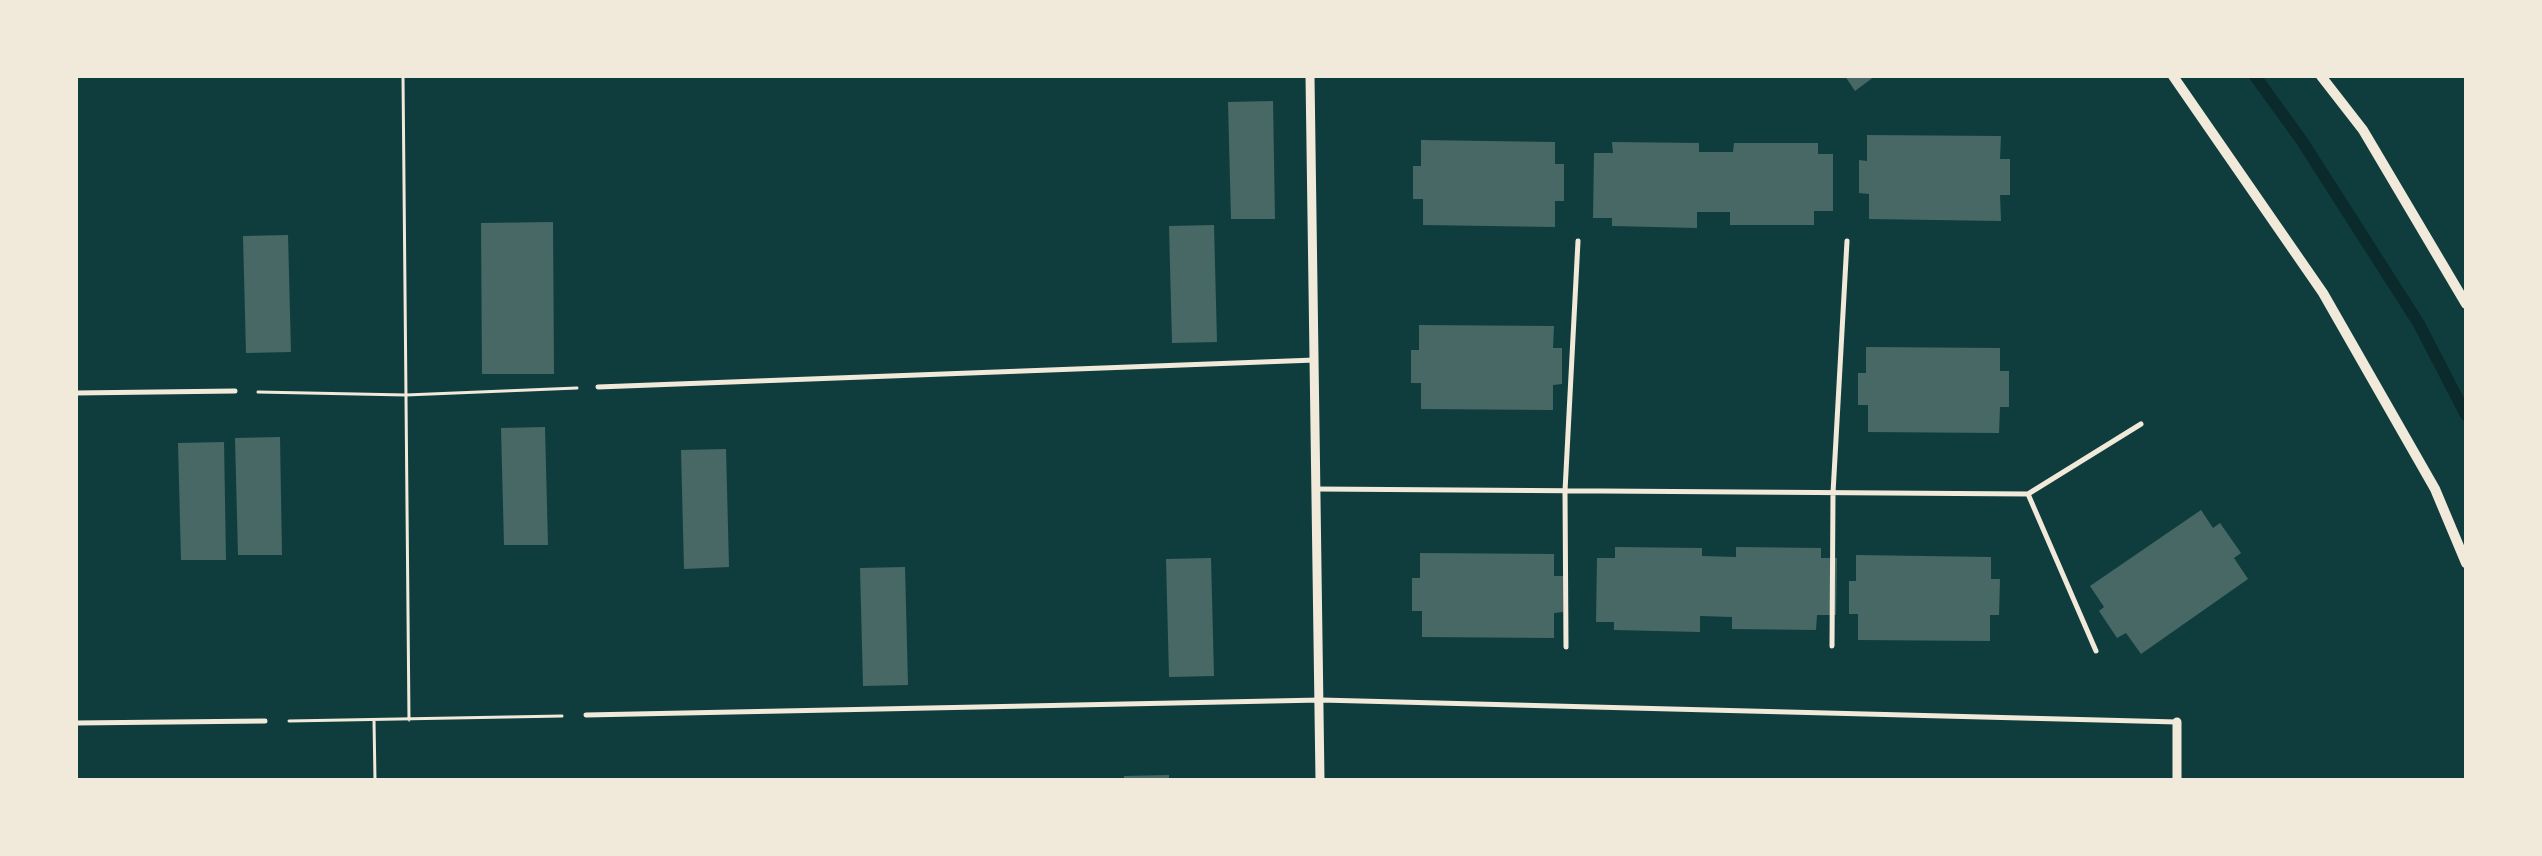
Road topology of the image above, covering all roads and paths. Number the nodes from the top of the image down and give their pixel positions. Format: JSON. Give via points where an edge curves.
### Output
{"nodes":[{"id":1,"x":403,"y":76,"type":"edge"},
{"id":2,"x":1310,"y":76,"type":"edge"},
{"id":3,"x":2174,"y":76,"type":"edge"},
{"id":4,"x":2321,"y":76,"type":"edge"},
{"id":5,"x":1578,"y":241,"type":"dead end"},
{"id":6,"x":1848,"y":241,"type":"dead end"},
{"id":7,"x":2466,"y":304,"type":"edge"},
{"id":8,"x":1315,"y":360,"type":"junction"},
{"id":9,"x":598,"y":387,"type":"joint"},
{"id":10,"x":235,"y":391,"type":"joint"},
{"id":11,"x":76,"y":393,"type":"edge"},
{"id":12,"x":406,"y":395,"type":"junction"},
{"id":13,"x":2141,"y":424,"type":"dead end"},
{"id":14,"x":1317,"y":489,"type":"junction"},
{"id":15,"x":1565,"y":491,"type":"junction"},
{"id":16,"x":1834,"y":492,"type":"junction"},
{"id":17,"x":2028,"y":494,"type":"junction"},
{"id":18,"x":2466,"y":563,"type":"edge"},
{"id":19,"x":1832,"y":646,"type":"dead end"},
{"id":20,"x":1566,"y":647,"type":"dead end"},
{"id":21,"x":2096,"y":651,"type":"dead end"},
{"id":22,"x":1320,"y":700,"type":"junction"},
{"id":23,"x":586,"y":715,"type":"joint"},
{"id":24,"x":374,"y":720,"type":"junction"},
{"id":25,"x":409,"y":720,"type":"junction"},
{"id":26,"x":265,"y":721,"type":"joint"},
{"id":27,"x":2177,"y":722,"type":"joint"},
{"id":28,"x":76,"y":723,"type":"edge"},
{"id":29,"x":375,"y":780,"type":"edge"},
{"id":30,"x":1320,"y":780,"type":"edge"},
{"id":31,"x":2177,"y":780,"type":"edge"}],
"edges":[{"from":1,"to":12,"type":"path"},
{"from":2,"to":8,"type":"street"},
{"from":3,"to":18,"type":"main road","via":[[2323,293],[2435,489]]},
{"from":4,"to":7,"type":"main road","via":[[2362,130]]},
{"from":5,"to":15,"type":"street"},
{"from":6,"to":16,"type":"street"},
{"from":8,"to":9,"type":"street"},
{"from":8,"to":14,"type":"street"},
{"from":9,"to":12,"type":"path"},
{"from":10,"to":11,"type":"street"},
{"from":10,"to":12,"type":"path"},
{"from":12,"to":25,"type":"path"},
{"from":13,"to":17,"type":"street"},
{"from":14,"to":15,"type":"street"},
{"from":14,"to":22,"type":"street"},
{"from":15,"to":16,"type":"street"},
{"from":15,"to":20,"type":"street"},
{"from":16,"to":17,"type":"street"},
{"from":16,"to":19,"type":"street"},
{"from":17,"to":21,"type":"street"},
{"from":22,"to":23,"type":"street"},
{"from":22,"to":27,"type":"street"},
{"from":22,"to":30,"type":"street"},
{"from":23,"to":25,"type":"path"},
{"from":24,"to":25,"type":"path"},
{"from":24,"to":26,"type":"path"},
{"from":24,"to":29,"type":"path"},
{"from":26,"to":28,"type":"street"},
{"from":27,"to":31,"type":"street"}]}
